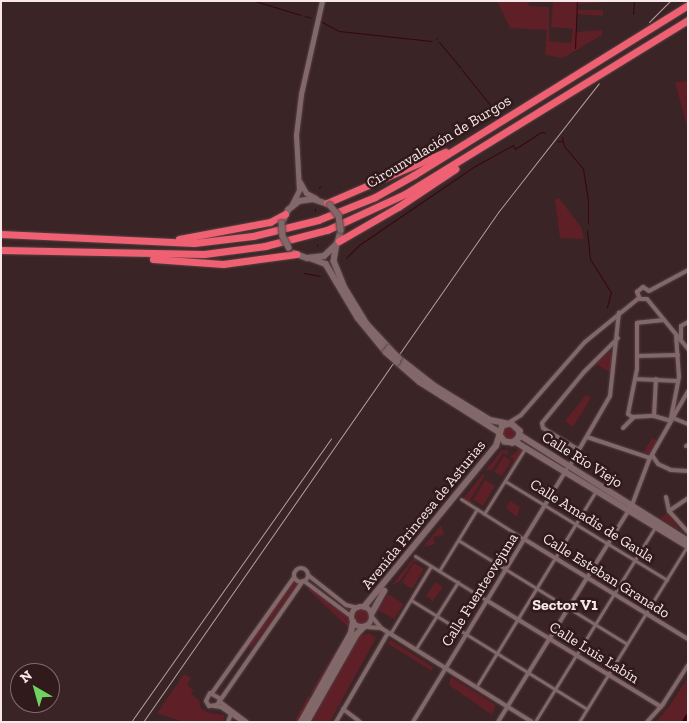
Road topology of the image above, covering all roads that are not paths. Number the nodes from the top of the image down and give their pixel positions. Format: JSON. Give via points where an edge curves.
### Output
{"nodes":[{"id":1,"x":322,"y":1,"type":"edge"},
{"id":2,"x":688,"y":5,"type":"edge"},
{"id":3,"x":688,"y":20,"type":"edge"},
{"id":4,"x":688,"y":25,"type":"edge"},
{"id":5,"x":622,"y":62,"type":"junction"},
{"id":6,"x":510,"y":115,"type":"junction"},
{"id":7,"x":534,"y":117,"type":"junction"},
{"id":8,"x":299,"y":182,"type":"junction"},
{"id":9,"x":317,"y":199,"type":"junction"},
{"id":10,"x":328,"y":204,"type":"junction"},
{"id":11,"x":287,"y":212,"type":"junction"},
{"id":12,"x":1,"y":234,"type":"edge"},
{"id":13,"x":65,"y":238,"type":"junction"},
{"id":14,"x":338,"y":243,"type":"junction"},
{"id":15,"x":1,"y":250,"type":"edge"},
{"id":16,"x":108,"y":253,"type":"junction"},
{"id":17,"x":296,"y":254,"type":"junction"},
{"id":18,"x":310,"y":258,"type":"junction"},
{"id":19,"x":688,"y":270,"type":"edge"},
{"id":20,"x":649,"y":291,"type":"junction"},
{"id":21,"x":639,"y":298,"type":"junction"},
{"id":22,"x":647,"y":299,"type":"junction"},
{"id":23,"x":620,"y":312,"type":"junction"},
{"id":24,"x":610,"y":320,"type":"junction"},
{"id":25,"x":664,"y":320,"type":"junction"},
{"id":26,"x":688,"y":322,"type":"edge"},
{"id":27,"x":618,"y":324,"type":"junction"},
{"id":28,"x":676,"y":335,"type":"junction"},
{"id":29,"x":618,"y":338,"type":"junction"},
{"id":30,"x":681,"y":341,"type":"junction"},
{"id":31,"x":688,"y":349,"type":"edge"},
{"id":32,"x":388,"y":350,"type":"junction"},
{"id":33,"x":678,"y":355,"type":"junction"},
{"id":34,"x":637,"y":356,"type":"junction"},
{"id":35,"x":398,"y":360,"type":"junction"},
{"id":36,"x":635,"y":379,"type":"junction"},
{"id":37,"x":656,"y":379,"type":"junction"},
{"id":38,"x":678,"y":381,"type":"junction"},
{"id":39,"x":688,"y":391,"type":"edge"},
{"id":40,"x":521,"y":415,"type":"junction"},
{"id":41,"x":654,"y":416,"type":"junction"},
{"id":42,"x":631,"y":417,"type":"junction"},
{"id":43,"x":672,"y":420,"type":"junction"},
{"id":44,"x":508,"y":423,"type":"junction"},
{"id":45,"x":687,"y":424,"type":"edge"},
{"id":46,"x":518,"y":427,"type":"junction"},
{"id":47,"x":623,"y":428,"type":"dead end"},
{"id":48,"x":500,"y":434,"type":"junction"},
{"id":49,"x":520,"y":434,"type":"junction"},
{"id":50,"x":587,"y":437,"type":"junction"},
{"id":51,"x":516,"y":442,"type":"junction"},
{"id":52,"x":506,"y":443,"type":"junction"},
{"id":53,"x":526,"y":446,"type":"junction"},
{"id":54,"x":579,"y":450,"type":"junction"},
{"id":55,"x":651,"y":456,"type":"junction"},
{"id":56,"x":567,"y":469,"type":"junction"},
{"id":57,"x":688,"y":471,"type":"edge"},
{"id":58,"x":505,"y":481,"type":"junction"},
{"id":59,"x":597,"y":490,"type":"junction"},
{"id":60,"x":666,"y":497,"type":"dead end"},
{"id":61,"x":688,"y":498,"type":"edge"},
{"id":62,"x":461,"y":499,"type":"dead end"},
{"id":63,"x":545,"y":505,"type":"junction"},
{"id":64,"x":631,"y":507,"type":"junction"},
{"id":65,"x":477,"y":509,"type":"junction"},
{"id":66,"x":669,"y":511,"type":"junction"},
{"id":67,"x":484,"y":514,"type":"junction"},
{"id":68,"x":576,"y":524,"type":"junction"},
{"id":69,"x":656,"y":526,"type":"junction"},
{"id":70,"x":683,"y":529,"type":"junction"},
{"id":71,"x":688,"y":532,"type":"edge"},
{"id":72,"x":680,"y":536,"type":"junction"},
{"id":73,"x":524,"y":539,"type":"junction"},
{"id":74,"x":458,"y":540,"type":"junction"},
{"id":75,"x":688,"y":541,"type":"edge"},
{"id":76,"x":608,"y":544,"type":"junction"},
{"id":77,"x":687,"y":547,"type":"edge"},
{"id":78,"x":414,"y":556,"type":"dead end"},
{"id":79,"x":556,"y":558,"type":"junction"},
{"id":80,"x":635,"y":560,"type":"junction"},
{"id":81,"x":432,"y":566,"type":"junction"},
{"id":82,"x":505,"y":569,"type":"junction"},
{"id":83,"x":438,"y":571,"type":"junction"},
{"id":84,"x":308,"y":575,"type":"junction"},
{"id":85,"x":294,"y":577,"type":"junction"},
{"id":86,"x":587,"y":578,"type":"junction"},
{"id":87,"x":666,"y":580,"type":"junction"},
{"id":88,"x":304,"y":581,"type":"junction"},
{"id":89,"x":458,"y":582,"type":"junction"},
{"id":90,"x":536,"y":589,"type":"junction"},
{"id":91,"x":614,"y":594,"type":"junction"},
{"id":92,"x":411,"y":600,"type":"junction"},
{"id":93,"x":486,"y":600,"type":"junction"},
{"id":94,"x":358,"y":608,"type":"junction"},
{"id":95,"x":568,"y":608,"type":"junction"},
{"id":96,"x":646,"y":613,"type":"junction"},
{"id":97,"x":372,"y":615,"type":"junction"},
{"id":98,"x":436,"y":616,"type":"junction"},
{"id":99,"x":353,"y":619,"type":"junction"},
{"id":100,"x":518,"y":619,"type":"junction"},
{"id":101,"x":595,"y":625,"type":"junction"},
{"id":102,"x":365,"y":627,"type":"junction"},
{"id":103,"x":380,"y":628,"type":"junction"},
{"id":104,"x":389,"y":633,"type":"junction"},
{"id":105,"x":466,"y":634,"type":"junction"},
{"id":106,"x":550,"y":639,"type":"junction"},
{"id":107,"x":688,"y":639,"type":"edge"},
{"id":108,"x":626,"y":644,"type":"junction"},
{"id":109,"x":417,"y":647,"type":"dead end"},
{"id":110,"x":497,"y":653,"type":"junction"},
{"id":111,"x":576,"y":656,"type":"junction"},
{"id":112,"x":688,"y":665,"type":"edge"},
{"id":113,"x":445,"y":668,"type":"junction"},
{"id":114,"x":529,"y":673,"type":"junction"},
{"id":115,"x":608,"y":675,"type":"junction"},
{"id":116,"x":478,"y":684,"type":"dead end"},
{"id":117,"x":556,"y":690,"type":"junction"},
{"id":118,"x":212,"y":693,"type":"junction"},
{"id":119,"x":219,"y":699,"type":"junction"},
{"id":120,"x":214,"y":706,"type":"junction"},
{"id":121,"x":508,"y":707,"type":"junction"},
{"id":122,"x":661,"y":707,"type":"junction"},
{"id":123,"x":587,"y":709,"type":"junction"},
{"id":124,"x":343,"y":710,"type":"junction"},
{"id":125,"x":231,"y":714,"type":"junction"},
{"id":126,"x":534,"y":721,"type":"edge"},
{"id":127,"x":228,"y":722,"type":"edge"},
{"id":128,"x":242,"y":722,"type":"edge"},
{"id":129,"x":247,"y":722,"type":"edge"},
{"id":130,"x":301,"y":722,"type":"edge"},
{"id":131,"x":306,"y":722,"type":"edge"},
{"id":132,"x":336,"y":722,"type":"edge"},
{"id":133,"x":360,"y":722,"type":"edge"},
{"id":134,"x":413,"y":722,"type":"edge"},
{"id":135,"x":498,"y":722,"type":"edge"},
{"id":136,"x":579,"y":722,"type":"edge"},
{"id":137,"x":647,"y":722,"type":"edge"}],
"edges":[{"from":1,"to":8,"type":"street","via":[[298,115]]},
{"from":2,"to":6,"type":"highway","name":"Circunvalación de Burgos"},
{"from":3,"to":5,"type":"highway","name":"Circunvalación de Burgos"},
{"from":4,"to":5,"type":"highway"},
{"from":5,"to":7,"type":"highway","name":"Circunvalación de Burgos"},
{"from":6,"to":10,"type":"highway","via":[[426,162]]},
{"from":6,"to":13,"type":"highway","name":"Circunvalación de Burgos","via":[[399,184],[344,211],[302,226],[194,243]]},
{"from":7,"to":14,"type":"highway","via":[[410,200]]},
{"from":7,"to":16,"type":"highway","name":"Circunvalación de Burgos","via":[[405,194],[327,230],[265,246],[204,254]]},
{"from":8,"to":9,"type":"street","via":[[306,193]]},
{"from":8,"to":11,"type":"street","via":[[297,197]]},
{"from":9,"to":10,"type":"main road"},
{"from":9,"to":11,"type":"main road","via":[[304,200]]},
{"from":10,"to":14,"type":"main road","bridge":true,"via":[[339,216],[341,230]]},
{"from":11,"to":13,"type":"highway","via":[[270,222],[186,238]]},
{"from":11,"to":17,"type":"main road","bridge":true,"via":[[282,223],[282,236]]},
{"from":12,"to":13,"type":"highway","name":"Circunvalación de Burgos"},
{"from":14,"to":18,"type":"main road","via":[[327,254]]},
{"from":14,"to":32,"type":"main road","via":[[334,258],[341,280],[360,314]]},
{"from":15,"to":16,"type":"highway","name":"Circunvalación de Burgos"},
{"from":16,"to":17,"type":"highway","via":[[215,264]]},
{"from":17,"to":18,"type":"main road"},
{"from":18,"to":32,"type":"main road","via":[[328,266],[358,318]]},
{"from":19,"to":20,"type":"street"},
{"from":20,"to":21,"type":"street","via":[[645,287],[639,288]]},
{"from":20,"to":22,"type":"street"},
{"from":21,"to":22,"type":"street"},
{"from":21,"to":23,"type":"street"},
{"from":22,"to":25,"type":"street"},
{"from":23,"to":24,"type":"street"},
{"from":23,"to":27,"type":"street","name":"Calle Fuenteovejuna"},
{"from":24,"to":27,"type":"street"},
{"from":24,"to":40,"type":"street","via":[[571,356]]},
{"from":25,"to":28,"type":"street"},
{"from":25,"to":34,"type":"street","via":[[638,322]]},
{"from":26,"to":30,"type":"street","via":[[682,324]]},
{"from":27,"to":29,"type":"street","name":"Calle Fuenteovejuna"},
{"from":28,"to":30,"type":"street"},
{"from":28,"to":33,"type":"street"},
{"from":29,"to":50,"type":"street","name":"Calle Fuenteovejuna","via":[[610,396]]},
{"from":29,"to":54,"type":"street","via":[[584,372],[542,423],[543,428]]},
{"from":30,"to":31,"type":"street"},
{"from":32,"to":35,"type":"main road","bridge":true},
{"from":33,"to":34,"type":"street"},
{"from":33,"to":38,"type":"street"},
{"from":34,"to":36,"type":"street"},
{"from":35,"to":44,"type":"main road","via":[[490,420]]},
{"from":35,"to":48,"type":"main road","via":[[420,382]]},
{"from":36,"to":37,"type":"street"},
{"from":36,"to":42,"type":"street"},
{"from":37,"to":38,"type":"street"},
{"from":37,"to":41,"type":"street"},
{"from":38,"to":43,"type":"street"},
{"from":39,"to":43,"type":"street"},
{"from":40,"to":44,"type":"street"},
{"from":40,"to":46,"type":"street"},
{"from":41,"to":42,"type":"street"},
{"from":41,"to":43,"type":"street"},
{"from":42,"to":47,"type":"street"},
{"from":43,"to":45,"type":"street"},
{"from":43,"to":55,"type":"street"},
{"from":44,"to":46,"type":"main road"},
{"from":44,"to":48,"type":"main road"},
{"from":46,"to":49,"type":"main road"},
{"from":48,"to":52,"type":"main road"},
{"from":48,"to":94,"type":"main road","name":"Avenida Princesa de Asturias","via":[[493,450]]},
{"from":49,"to":51,"type":"main road"},
{"from":49,"to":56,"type":"main road","name":"Calle Río Viejo"},
{"from":50,"to":54,"type":"street","name":"Calle Fuenteovejuna"},
{"from":50,"to":55,"type":"street"},
{"from":51,"to":52,"type":"main road"},
{"from":51,"to":53,"type":"main road","name":"Calle Río Viejo"},
{"from":52,"to":97,"type":"main road","name":"Avenida Princesa de Asturias","via":[[390,582]]},
{"from":53,"to":56,"type":"main road","name":"Calle Río Viejo"},
{"from":53,"to":58,"type":"street"},
{"from":54,"to":56,"type":"street","name":"Calle Fuenteovejuna"},
{"from":55,"to":57,"type":"street","via":[[658,464],[671,470]]},
{"from":55,"to":64,"type":"street"},
{"from":56,"to":59,"type":"main road","name":"Calle Río Viejo"},
{"from":56,"to":63,"type":"street","name":"Calle Fuenteovejuna"},
{"from":56,"to":64,"type":"main road","name":"Calle Río Viejo"},
{"from":58,"to":63,"type":"street","name":"Calle Amadís de Gaula"},
{"from":58,"to":67,"type":"street"},
{"from":59,"to":64,"type":"main road","name":"Calle Río Viejo"},
{"from":59,"to":68,"type":"street"},
{"from":60,"to":66,"type":"street"},
{"from":61,"to":66,"type":"street"},
{"from":62,"to":65,"type":"street","name":"Calle Esteban Granado"},
{"from":63,"to":68,"type":"street","name":"Calle Amadís de Gaula"},
{"from":63,"to":73,"type":"street","name":"Calle Fuenteovejuna"},
{"from":64,"to":69,"type":"main road","name":"Calle Río Viejo"},
{"from":64,"to":72,"type":"main road","name":"Calle Río Viejo"},
{"from":64,"to":76,"type":"street"},
{"from":65,"to":67,"type":"street","name":"Calle Esteban Granado"},
{"from":65,"to":74,"type":"street"},
{"from":66,"to":70,"type":"street"},
{"from":67,"to":73,"type":"street","name":"Calle Esteban Granado"},
{"from":68,"to":76,"type":"street","name":"Calle Amadís de Gaula"},
{"from":68,"to":79,"type":"street"},
{"from":69,"to":77,"type":"main road","name":"Calle Río Viejo"},
{"from":69,"to":80,"type":"street"},
{"from":70,"to":71,"type":"street"},
{"from":70,"to":72,"type":"street"},
{"from":72,"to":75,"type":"main road","name":"Calle Río Viejo"},
{"from":73,"to":79,"type":"street","name":"Calle Esteban Granado"},
{"from":73,"to":82,"type":"street","name":"Calle Fuenteovejuna"},
{"from":74,"to":82,"type":"street"},
{"from":74,"to":83,"type":"street"},
{"from":76,"to":80,"type":"street","name":"Calle Amadís de Gaula"},
{"from":76,"to":86,"type":"street"},
{"from":77,"to":87,"type":"street"},
{"from":78,"to":81,"type":"street","name":"Calle Luis Labín"},
{"from":79,"to":86,"type":"street","name":"Calle Esteban Granado"},
{"from":79,"to":90,"type":"street"},
{"from":80,"to":87,"type":"street","name":"Calle Amadís de Gaula"},
{"from":80,"to":91,"type":"street"},
{"from":81,"to":83,"type":"street","name":"Calle Luis Labín"},
{"from":81,"to":92,"type":"street"},
{"from":82,"to":90,"type":"street"},
{"from":82,"to":93,"type":"street","name":"Calle Fuenteovejuna"},
{"from":83,"to":89,"type":"street","name":"Calle Luis Labín"},
{"from":84,"to":85,"type":"street","via":[[300,568]]},
{"from":84,"to":88,"type":"street"},
{"from":84,"to":94,"type":"street"},
{"from":85,"to":88,"type":"street"},
{"from":85,"to":118,"type":"street"},
{"from":86,"to":91,"type":"street","name":"Calle Esteban Granado"},
{"from":86,"to":95,"type":"street"},
{"from":87,"to":96,"type":"street"},
{"from":88,"to":99,"type":"street"},
{"from":88,"to":119,"type":"street"},
{"from":89,"to":93,"type":"street","name":"Calle Luis Labín"},
{"from":89,"to":98,"type":"street"},
{"from":90,"to":95,"type":"street"},
{"from":90,"to":100,"type":"street"},
{"from":91,"to":96,"type":"street","name":"Calle Esteban Granado"},
{"from":91,"to":101,"type":"street"},
{"from":92,"to":98,"type":"street"},
{"from":92,"to":104,"type":"street"},
{"from":93,"to":100,"type":"street","name":"Calle Luis Labín"},
{"from":93,"to":105,"type":"street","name":"Calle Fuenteovejuna"},
{"from":94,"to":97,"type":"main road"},
{"from":94,"to":99,"type":"main road","name":"Avenida Princesa de Asturias"},
{"from":95,"to":101,"type":"street"},
{"from":95,"to":106,"type":"street"},
{"from":96,"to":107,"type":"street","name":"Calle Esteban Granado"},
{"from":96,"to":108,"type":"street"},
{"from":97,"to":102,"type":"main road","name":"Avenida Princesa de Asturias"},
{"from":97,"to":103,"type":"street"},
{"from":98,"to":105,"type":"street"},
{"from":98,"to":109,"type":"street"},
{"from":99,"to":102,"type":"main road"},
{"from":99,"to":130,"type":"main road","via":[[351,633]]},
{"from":100,"to":106,"type":"street","name":"Calle Luis Labín"},
{"from":100,"to":110,"type":"street"},
{"from":101,"to":108,"type":"street"},
{"from":101,"to":111,"type":"street"},
{"from":102,"to":103,"type":"street"},
{"from":102,"to":131,"type":"main road","via":[[357,634]]},
{"from":103,"to":104,"type":"street"},
{"from":104,"to":113,"type":"street"},
{"from":104,"to":124,"type":"street"},
{"from":105,"to":110,"type":"street"},
{"from":105,"to":113,"type":"street","name":"Calle Fuenteovejuna"},
{"from":106,"to":111,"type":"street","name":"Calle Luis Labín"},
{"from":106,"to":114,"type":"street"},
{"from":108,"to":115,"type":"street"},
{"from":110,"to":114,"type":"street"},
{"from":110,"to":116,"type":"street"},
{"from":111,"to":115,"type":"street","name":"Calle Luis Labín"},
{"from":111,"to":117,"type":"street"},
{"from":112,"to":122,"type":"street"},
{"from":113,"to":121,"type":"street"},
{"from":113,"to":134,"type":"street","name":"Calle Fuenteovejuna"},
{"from":114,"to":117,"type":"street"},
{"from":114,"to":121,"type":"street"},
{"from":115,"to":122,"type":"street","name":"Calle Luis Labín"},
{"from":115,"to":123,"type":"street"},
{"from":117,"to":123,"type":"street"},
{"from":117,"to":126,"type":"street"},
{"from":118,"to":119,"type":"street"},
{"from":118,"to":120,"type":"street","via":[[206,696],[206,701]]},
{"from":119,"to":120,"type":"street"},
{"from":119,"to":129,"type":"street"},
{"from":120,"to":125,"type":"street"},
{"from":121,"to":126,"type":"street"},
{"from":121,"to":135,"type":"street"},
{"from":122,"to":137,"type":"street"},
{"from":123,"to":136,"type":"street"},
{"from":124,"to":132,"type":"street"},
{"from":124,"to":133,"type":"street"},
{"from":125,"to":127,"type":"street"},
{"from":125,"to":128,"type":"street"}]}
